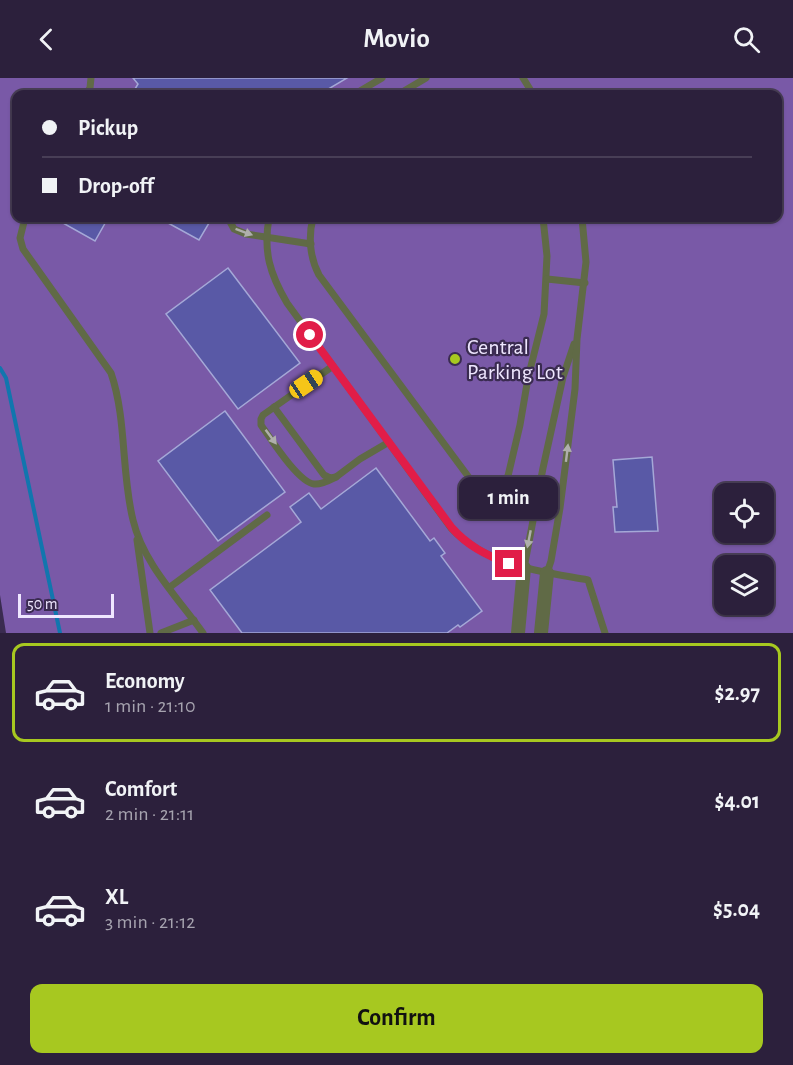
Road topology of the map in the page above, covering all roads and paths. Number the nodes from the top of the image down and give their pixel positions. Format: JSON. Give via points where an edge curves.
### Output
{"nodes":[{"id":1,"x":382,"y":78,"type":"edge"},
{"id":2,"x":426,"y":78,"type":"edge"},
{"id":3,"x":362,"y":90,"type":"edge"},
{"id":4,"x":406,"y":90,"type":"edge"},
{"id":5,"x":24,"y":222,"type":"edge"},
{"id":6,"x":229,"y":222,"type":"edge"},
{"id":7,"x":268,"y":222,"type":"edge"},
{"id":8,"x":312,"y":222,"type":"edge"},
{"id":9,"x":543,"y":222,"type":"edge"},
{"id":10,"x":582,"y":222,"type":"edge"},
{"id":11,"x":266,"y":237,"type":"junction"},
{"id":12,"x":311,"y":244,"type":"junction"},
{"id":13,"x":547,"y":279,"type":"junction"},
{"id":14,"x":585,"y":283,"type":"junction"},
{"id":15,"x":577,"y":339,"type":"junction"},
{"id":16,"x":333,"y":366,"type":"junction"},
{"id":17,"x":274,"y":407,"type":"junction"},
{"id":18,"x":389,"y":442,"type":"junction"},
{"id":19,"x":336,"y":477,"type":"junction"},
{"id":20,"x":267,"y":515,"type":"dead end"},
{"id":21,"x":136,"y":531,"type":"junction"},
{"id":22,"x":524,"y":568,"type":"junction"},
{"id":23,"x":547,"y":573,"type":"junction"},
{"id":24,"x":170,"y":587,"type":"junction"},
{"id":25,"x":194,"y":620,"type":"junction"},
{"id":26,"x":150,"y":633,"type":"edge"},
{"id":27,"x":161,"y":633,"type":"edge"},
{"id":28,"x":203,"y":633,"type":"edge"},
{"id":29,"x":518,"y":633,"type":"edge"},
{"id":30,"x":541,"y":633,"type":"edge"},
{"id":31,"x":605,"y":633,"type":"edge"}],
"edges":[{"from":1,"to":3,"type":"lane"},
{"from":2,"to":4,"type":"lane"},
{"from":5,"to":21,"type":"lane","via":[[23,249],[107,366],[114,382]]},
{"from":6,"to":11,"type":"lane","one_way":true,"via":[[240,232]]},
{"from":7,"to":11,"type":"lane"},
{"from":8,"to":12,"type":"lane"},
{"from":9,"to":13,"type":"lane"},
{"from":10,"to":14,"type":"lane"},
{"from":11,"to":12,"type":"lane"},
{"from":11,"to":16,"type":"lane","via":[[276,285]]},
{"from":12,"to":13,"type":"lane","via":[[320,275],[479,491],[487,495],[508,476],[544,314]]},
{"from":13,"to":14,"type":"lane"},
{"from":14,"to":15,"type":"lane"},
{"from":15,"to":22,"type":"lane","one_way":true,"via":[[563,377]]},
{"from":23,"to":15,"type":"lane","one_way":true,"via":[[577,374]]},
{"from":16,"to":17,"type":"lane"},
{"from":16,"to":18,"type":"lane"},
{"from":17,"to":19,"type":"lane","via":[[324,476]]},
{"from":17,"to":19,"type":"lane","one_way":true,"via":[[263,415],[261,425],[301,478],[313,484]]},
{"from":18,"to":19,"type":"lane"},
{"from":18,"to":22,"type":"lane","via":[[461,538],[491,557]]},
{"from":20,"to":24,"type":"lane"},
{"from":21,"to":24,"type":"lane","via":[[145,552]]},
{"from":21,"to":26,"type":"lane"},
{"from":22,"to":23,"type":"lane"},
{"from":22,"to":29,"type":"street"},
{"from":23,"to":30,"type":"street"},
{"from":23,"to":31,"type":"lane","via":[[588,580]]},
{"from":24,"to":25,"type":"lane"},
{"from":25,"to":27,"type":"lane"},
{"from":25,"to":28,"type":"lane"}]}
